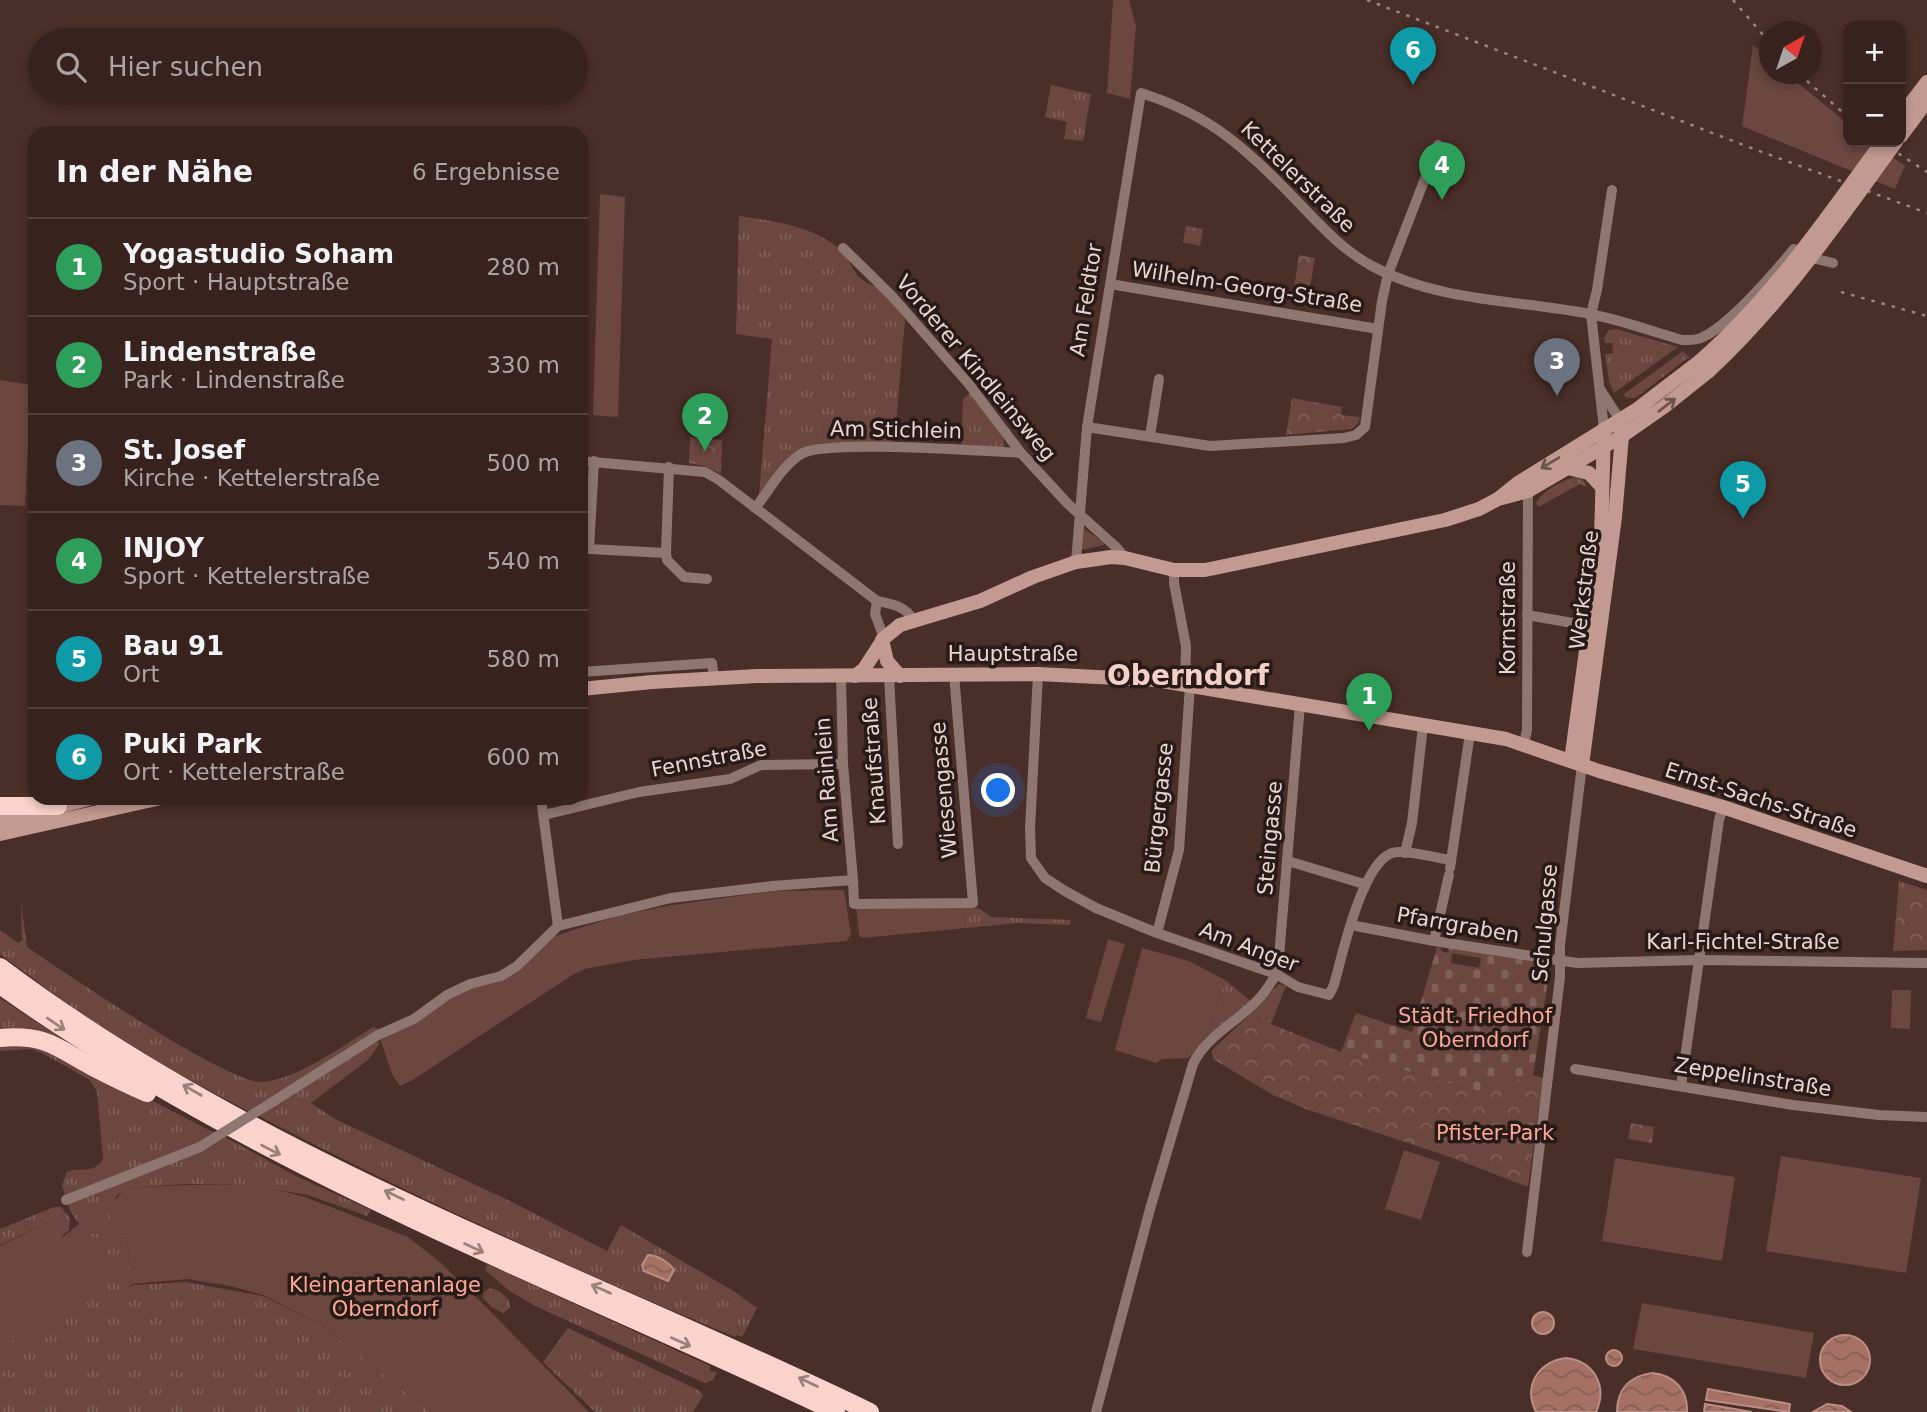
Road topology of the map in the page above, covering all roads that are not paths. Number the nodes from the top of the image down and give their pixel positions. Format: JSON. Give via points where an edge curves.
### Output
{"nodes":[{"id":1,"x":1927,"y":82,"type":"edge"},
{"id":2,"x":1140,"y":93,"type":"joint"},
{"id":3,"x":1927,"y":101,"type":"edge"},
{"id":4,"x":1906,"y":109,"type":"edge"},
{"id":5,"x":1906,"y":129,"type":"edge"},
{"id":6,"x":1438,"y":145,"type":"dead end"},
{"id":7,"x":1878,"y":147,"type":"edge"},
{"id":8,"x":1892,"y":147,"type":"edge"},
{"id":9,"x":1612,"y":190,"type":"dead end"},
{"id":10,"x":843,"y":248,"type":"dead end"},
{"id":11,"x":1833,"y":263,"type":"dead end"},
{"id":12,"x":1388,"y":274,"type":"junction"},
{"id":13,"x":1110,"y":284,"type":"junction"},
{"id":14,"x":1591,"y":314,"type":"junction"},
{"id":15,"x":1378,"y":329,"type":"junction"},
{"id":16,"x":1705,"y":366,"type":"junction"},
{"id":17,"x":1159,"y":379,"type":"dead end"},
{"id":18,"x":1599,"y":388,"type":"junction"},
{"id":19,"x":1620,"y":420,"type":"junction"},
{"id":20,"x":1087,"y":427,"type":"junction"},
{"id":21,"x":1604,"y":429,"type":"junction"},
{"id":22,"x":1150,"y":436,"type":"junction"},
{"id":23,"x":1622,"y":436,"type":"junction"},
{"id":24,"x":1604,"y":446,"type":"junction"},
{"id":25,"x":1021,"y":453,"type":"junction"},
{"id":26,"x":588,"y":461,"type":"edge"},
{"id":27,"x":594,"y":461,"type":"junction"},
{"id":28,"x":669,"y":467,"type":"junction"},
{"id":29,"x":1568,"y":468,"type":"junction"},
{"id":30,"x":1602,"y":487,"type":"junction"},
{"id":31,"x":1528,"y":491,"type":"junction"},
{"id":32,"x":1498,"y":499,"type":"junction"},
{"id":33,"x":755,"y":508,"type":"junction"},
{"id":34,"x":1078,"y":514,"type":"junction"},
{"id":35,"x":666,"y":553,"type":"junction"},
{"id":36,"x":1125,"y":558,"type":"junction"},
{"id":37,"x":1076,"y":562,"type":"junction"},
{"id":38,"x":1174,"y":570,"type":"junction"},
{"id":39,"x":707,"y":579,"type":"dead end"},
{"id":40,"x":877,"y":601,"type":"junction"},
{"id":41,"x":1527,"y":615,"type":"junction"},
{"id":42,"x":913,"y":620,"type":"junction"},
{"id":43,"x":1590,"y":626,"type":"junction"},
{"id":44,"x":883,"y":639,"type":"junction"},
{"id":45,"x":588,"y":672,"type":"edge"},
{"id":46,"x":954,"y":674,"type":"junction"},
{"id":47,"x":1038,"y":674,"type":"junction"},
{"id":48,"x":848,"y":676,"type":"junction"},
{"id":49,"x":894,"y":676,"type":"junction"},
{"id":50,"x":714,"y":678,"type":"junction"},
{"id":51,"x":1187,"y":685,"type":"junction"},
{"id":52,"x":588,"y":688,"type":"edge"},
{"id":53,"x":1300,"y":705,"type":"junction"},
{"id":54,"x":1423,"y":726,"type":"junction"},
{"id":55,"x":1470,"y":733,"type":"junction"},
{"id":56,"x":1524,"y":744,"type":"junction"},
{"id":57,"x":1576,"y":763,"type":"junction"},
{"id":58,"x":843,"y":764,"type":"junction"},
{"id":59,"x":62,"y":805,"type":"edge"},
{"id":60,"x":129,"y":805,"type":"edge"},
{"id":61,"x":542,"y":805,"type":"edge"},
{"id":62,"x":588,"y":805,"type":"edge"},
{"id":63,"x":588,"y":805,"type":"edge"},
{"id":64,"x":0,"y":806,"type":"edge"},
{"id":65,"x":58,"y":806,"type":"junction"},
{"id":66,"x":1723,"y":807,"type":"junction"},
{"id":67,"x":544,"y":816,"type":"junction"},
{"id":68,"x":0,"y":822,"type":"edge"},
{"id":69,"x":0,"y":834,"type":"edge"},
{"id":70,"x":898,"y":845,"type":"dead end"},
{"id":71,"x":1405,"y":853,"type":"junction"},
{"id":72,"x":1288,"y":861,"type":"junction"},
{"id":73,"x":1450,"y":867,"type":"junction"},
{"id":74,"x":1927,"y":876,"type":"edge"},
{"id":75,"x":853,"y":880,"type":"junction"},
{"id":76,"x":1364,"y":884,"type":"junction"},
{"id":77,"x":1351,"y":925,"type":"junction"},
{"id":78,"x":558,"y":926,"type":"junction"},
{"id":79,"x":1157,"y":933,"type":"junction"},
{"id":80,"x":1434,"y":941,"type":"junction"},
{"id":81,"x":1699,"y":960,"type":"junction"},
{"id":82,"x":1560,"y":961,"type":"junction"},
{"id":83,"x":1927,"y":963,"type":"edge"},
{"id":84,"x":0,"y":967,"type":"edge"},
{"id":85,"x":1276,"y":974,"type":"junction"},
{"id":86,"x":0,"y":985,"type":"edge"},
{"id":87,"x":0,"y":1038,"type":"edge"},
{"id":88,"x":1574,"y":1069,"type":"dead end"},
{"id":89,"x":1681,"y":1086,"type":"junction"},
{"id":90,"x":1927,"y":1117,"type":"edge"},
{"id":91,"x":211,"y":1118,"type":"junction"},
{"id":92,"x":66,"y":1200,"type":"dead end"},
{"id":93,"x":1527,"y":1252,"type":"dead end"},
{"id":94,"x":836,"y":1412,"type":"edge"},
{"id":95,"x":870,"y":1412,"type":"edge"},
{"id":96,"x":1096,"y":1412,"type":"edge"}],
"edges":[{"from":1,"to":4,"type":"main road"},
{"from":2,"to":12,"type":"street","name":"Kettelerstraße","via":[[1182,108],[1220,130],[1346,249]]},
{"from":2,"to":13,"type":"street","name":"Am Feldtor"},
{"from":3,"to":5,"type":"main road"},
{"from":6,"to":12,"type":"street"},
{"from":7,"to":16,"type":"main road","bridge":true,"via":[[1779,282]]},
{"from":8,"to":16,"type":"main road","bridge":true,"via":[[1787,290],[1734,348]]},
{"from":9,"to":14,"type":"street"},
{"from":10,"to":25,"type":"street","name":"Vorderer Kindleinsweg","via":[[968,383]]},
{"from":11,"to":14,"type":"street","name":"Kettelerstraße","via":[[1794,249],[1728,318],[1695,340]]},
{"from":12,"to":14,"type":"street","name":"Kettelerstraße","via":[[1449,293]]},
{"from":12,"to":15,"type":"street"},
{"from":13,"to":15,"type":"street","name":"Wilhelm-Georg-Straße"},
{"from":13,"to":20,"type":"street","name":"Am Feldtor"},
{"from":14,"to":18,"type":"street"},
{"from":15,"to":22,"type":"street","via":[[1365,427],[1356,435],[1226,447]]},
{"from":16,"to":19,"type":"main road"},
{"from":23,"to":16,"type":"main road","one_way":true,"via":[[1665,406]]},
{"from":17,"to":22,"type":"street"},
{"from":18,"to":19,"type":"street"},
{"from":18,"to":21,"type":"street"},
{"from":19,"to":21,"type":"main road"},
{"from":19,"to":23,"type":"main road","name":"Werkstraße"},
{"from":20,"to":22,"type":"street"},
{"from":20,"to":34,"type":"street","name":"Am Feldtor"},
{"from":21,"to":24,"type":"main road","name":"Werkstraße"},
{"from":21,"to":32,"type":"main road","one_way":true},
{"from":23,"to":24,"type":"main road"},
{"from":23,"to":57,"type":"main road","name":"Werkstraße","via":[[1612,541]]},
{"from":24,"to":29,"type":"main road"},
{"from":24,"to":30,"type":"main road","name":"Werkstraße"},
{"from":25,"to":33,"type":"street","name":"Am Stichlein","via":[[811,450],[795,459]]},
{"from":25,"to":34,"type":"street","name":"Vorderer Kindleinsweg"},
{"from":26,"to":27,"type":"street"},
{"from":27,"to":28,"type":"street"},
{"from":27,"to":35,"type":"street","via":[[589,549]]},
{"from":28,"to":33,"type":"street","via":[[705,472]]},
{"from":28,"to":35,"type":"street"},
{"from":29,"to":30,"type":"main road","via":[[1589,472]]},
{"from":29,"to":31,"type":"main road"},
{"from":30,"to":43,"type":"main road","name":"Werkstraße","via":[[1601,540]]},
{"from":31,"to":32,"type":"main road"},
{"from":31,"to":41,"type":"street","name":"Kornstraße"},
{"from":32,"to":38,"type":"main road","via":[[1445,520],[1214,569]]},
{"from":33,"to":40,"type":"street"},
{"from":34,"to":36,"type":"street"},
{"from":34,"to":37,"type":"street","name":"Am Feldtor"},
{"from":35,"to":39,"type":"street","via":[[684,577]]},
{"from":36,"to":37,"type":"main road"},
{"from":36,"to":38,"type":"main road"},
{"from":37,"to":42,"type":"main road","via":[[980,601]]},
{"from":38,"to":51,"type":"street"},
{"from":40,"to":42,"type":"street","via":[[895,604]]},
{"from":40,"to":44,"type":"street","via":[[875,614]]},
{"from":41,"to":43,"type":"street"},
{"from":41,"to":56,"type":"street","name":"Kornstraße"},
{"from":42,"to":44,"type":"main road"},
{"from":43,"to":57,"type":"main road","name":"Werkstraße"},
{"from":44,"to":48,"type":"main road","via":[[864,669]]},
{"from":44,"to":49,"type":"main road"},
{"from":45,"to":50,"type":"street","via":[[712,663]]},
{"from":46,"to":47,"type":"main road","name":"Hauptstraße"},
{"from":46,"to":49,"type":"main road","name":"Hauptstraße"},
{"from":46,"to":75,"type":"street","name":"Wiesengasse","via":[[973,903],[855,904]]},
{"from":47,"to":51,"type":"main road","name":"Hauptstraße","via":[[1134,677]]},
{"from":47,"to":79,"type":"street","name":"Am Anger","via":[[1031,858],[1045,878],[1065,891]]},
{"from":48,"to":49,"type":"main road","name":"Hauptstraße"},
{"from":48,"to":50,"type":"main road","name":"Hauptstraße"},
{"from":48,"to":58,"type":"street","name":"Am Rainlein"},
{"from":49,"to":70,"type":"street","name":"Knaufstraße"},
{"from":50,"to":52,"type":"main road","name":"Hauptstraße"},
{"from":51,"to":53,"type":"main road","name":"Hauptstraße"},
{"from":51,"to":79,"type":"street","name":"Bürgergasse","via":[[1179,850]]},
{"from":53,"to":54,"type":"main road","name":"Hauptstraße"},
{"from":53,"to":72,"type":"street","name":"Steingasse"},
{"from":54,"to":55,"type":"main road","name":"Hauptstraße"},
{"from":54,"to":71,"type":"street"},
{"from":55,"to":56,"type":"main road","name":"Hauptstraße"},
{"from":55,"to":73,"type":"street"},
{"from":56,"to":57,"type":"main road","name":"Hauptstraße"},
{"from":57,"to":66,"type":"main road","name":"Ernst-Sachs-Straße"},
{"from":57,"to":82,"type":"street","name":"Schulgasse"},
{"from":58,"to":63,"type":"street","name":"Fennstraße","via":[[761,765],[730,779],[639,792]]},
{"from":58,"to":75,"type":"street","name":"Am Rainlein"},
{"from":59,"to":65,"type":"main road"},
{"from":60,"to":69,"type":"main road"},
{"from":61,"to":67,"type":"street"},
{"from":62,"to":67,"type":"street","name":"Fennstraße"},
{"from":64,"to":65,"type":"highway"},
{"from":65,"to":68,"type":"main road"},
{"from":66,"to":74,"type":"main road","name":"Ernst-Sachs-Straße"},
{"from":66,"to":81,"type":"street"},
{"from":67,"to":78,"type":"street"},
{"from":71,"to":73,"type":"street"},
{"from":71,"to":76,"type":"street","via":[[1393,852],[1384,858]]},
{"from":72,"to":76,"type":"street"},
{"from":72,"to":85,"type":"street","name":"Steingasse"},
{"from":73,"to":80,"type":"street"},
{"from":75,"to":78,"type":"street","via":[[671,898]]},
{"from":76,"to":77,"type":"street"},
{"from":77,"to":80,"type":"street","name":"Pfarrgraben"},
{"from":77,"to":85,"type":"street","name":"Am Anger","via":[[1329,995],[1298,987]]},
{"from":78,"to":92,"type":"street","bridge":true,"via":[[501,976],[447,995],[200,1147]]},
{"from":79,"to":85,"type":"street","name":"Am Anger"},
{"from":80,"to":82,"type":"street","name":"Pfarrgraben"},
{"from":81,"to":82,"type":"street","name":"Karl-Fichtel-Straße"},
{"from":81,"to":83,"type":"street","name":"Karl-Fichtel-Straße"},
{"from":81,"to":89,"type":"street"},
{"from":82,"to":93,"type":"street","name":"Schulgasse"},
{"from":95,"to":84,"type":"highway","one_way":true,"via":[[279,1138],[123,1050]]},
{"from":85,"to":96,"type":"street","via":[[1257,1003],[1203,1048],[1193,1065]]},
{"from":86,"to":91,"type":"highway","one_way":true,"via":[[102,1054]]},
{"from":87,"to":91,"type":"highway","via":[[18,1036],[51,1043],[120,1080]]},
{"from":88,"to":89,"type":"street","name":"Zeppelinstraße"},
{"from":89,"to":90,"type":"street","name":"Zeppelinstraße","via":[[1793,1105]]},
{"from":91,"to":94,"type":"highway","one_way":true,"via":[[390,1209]]}]}
